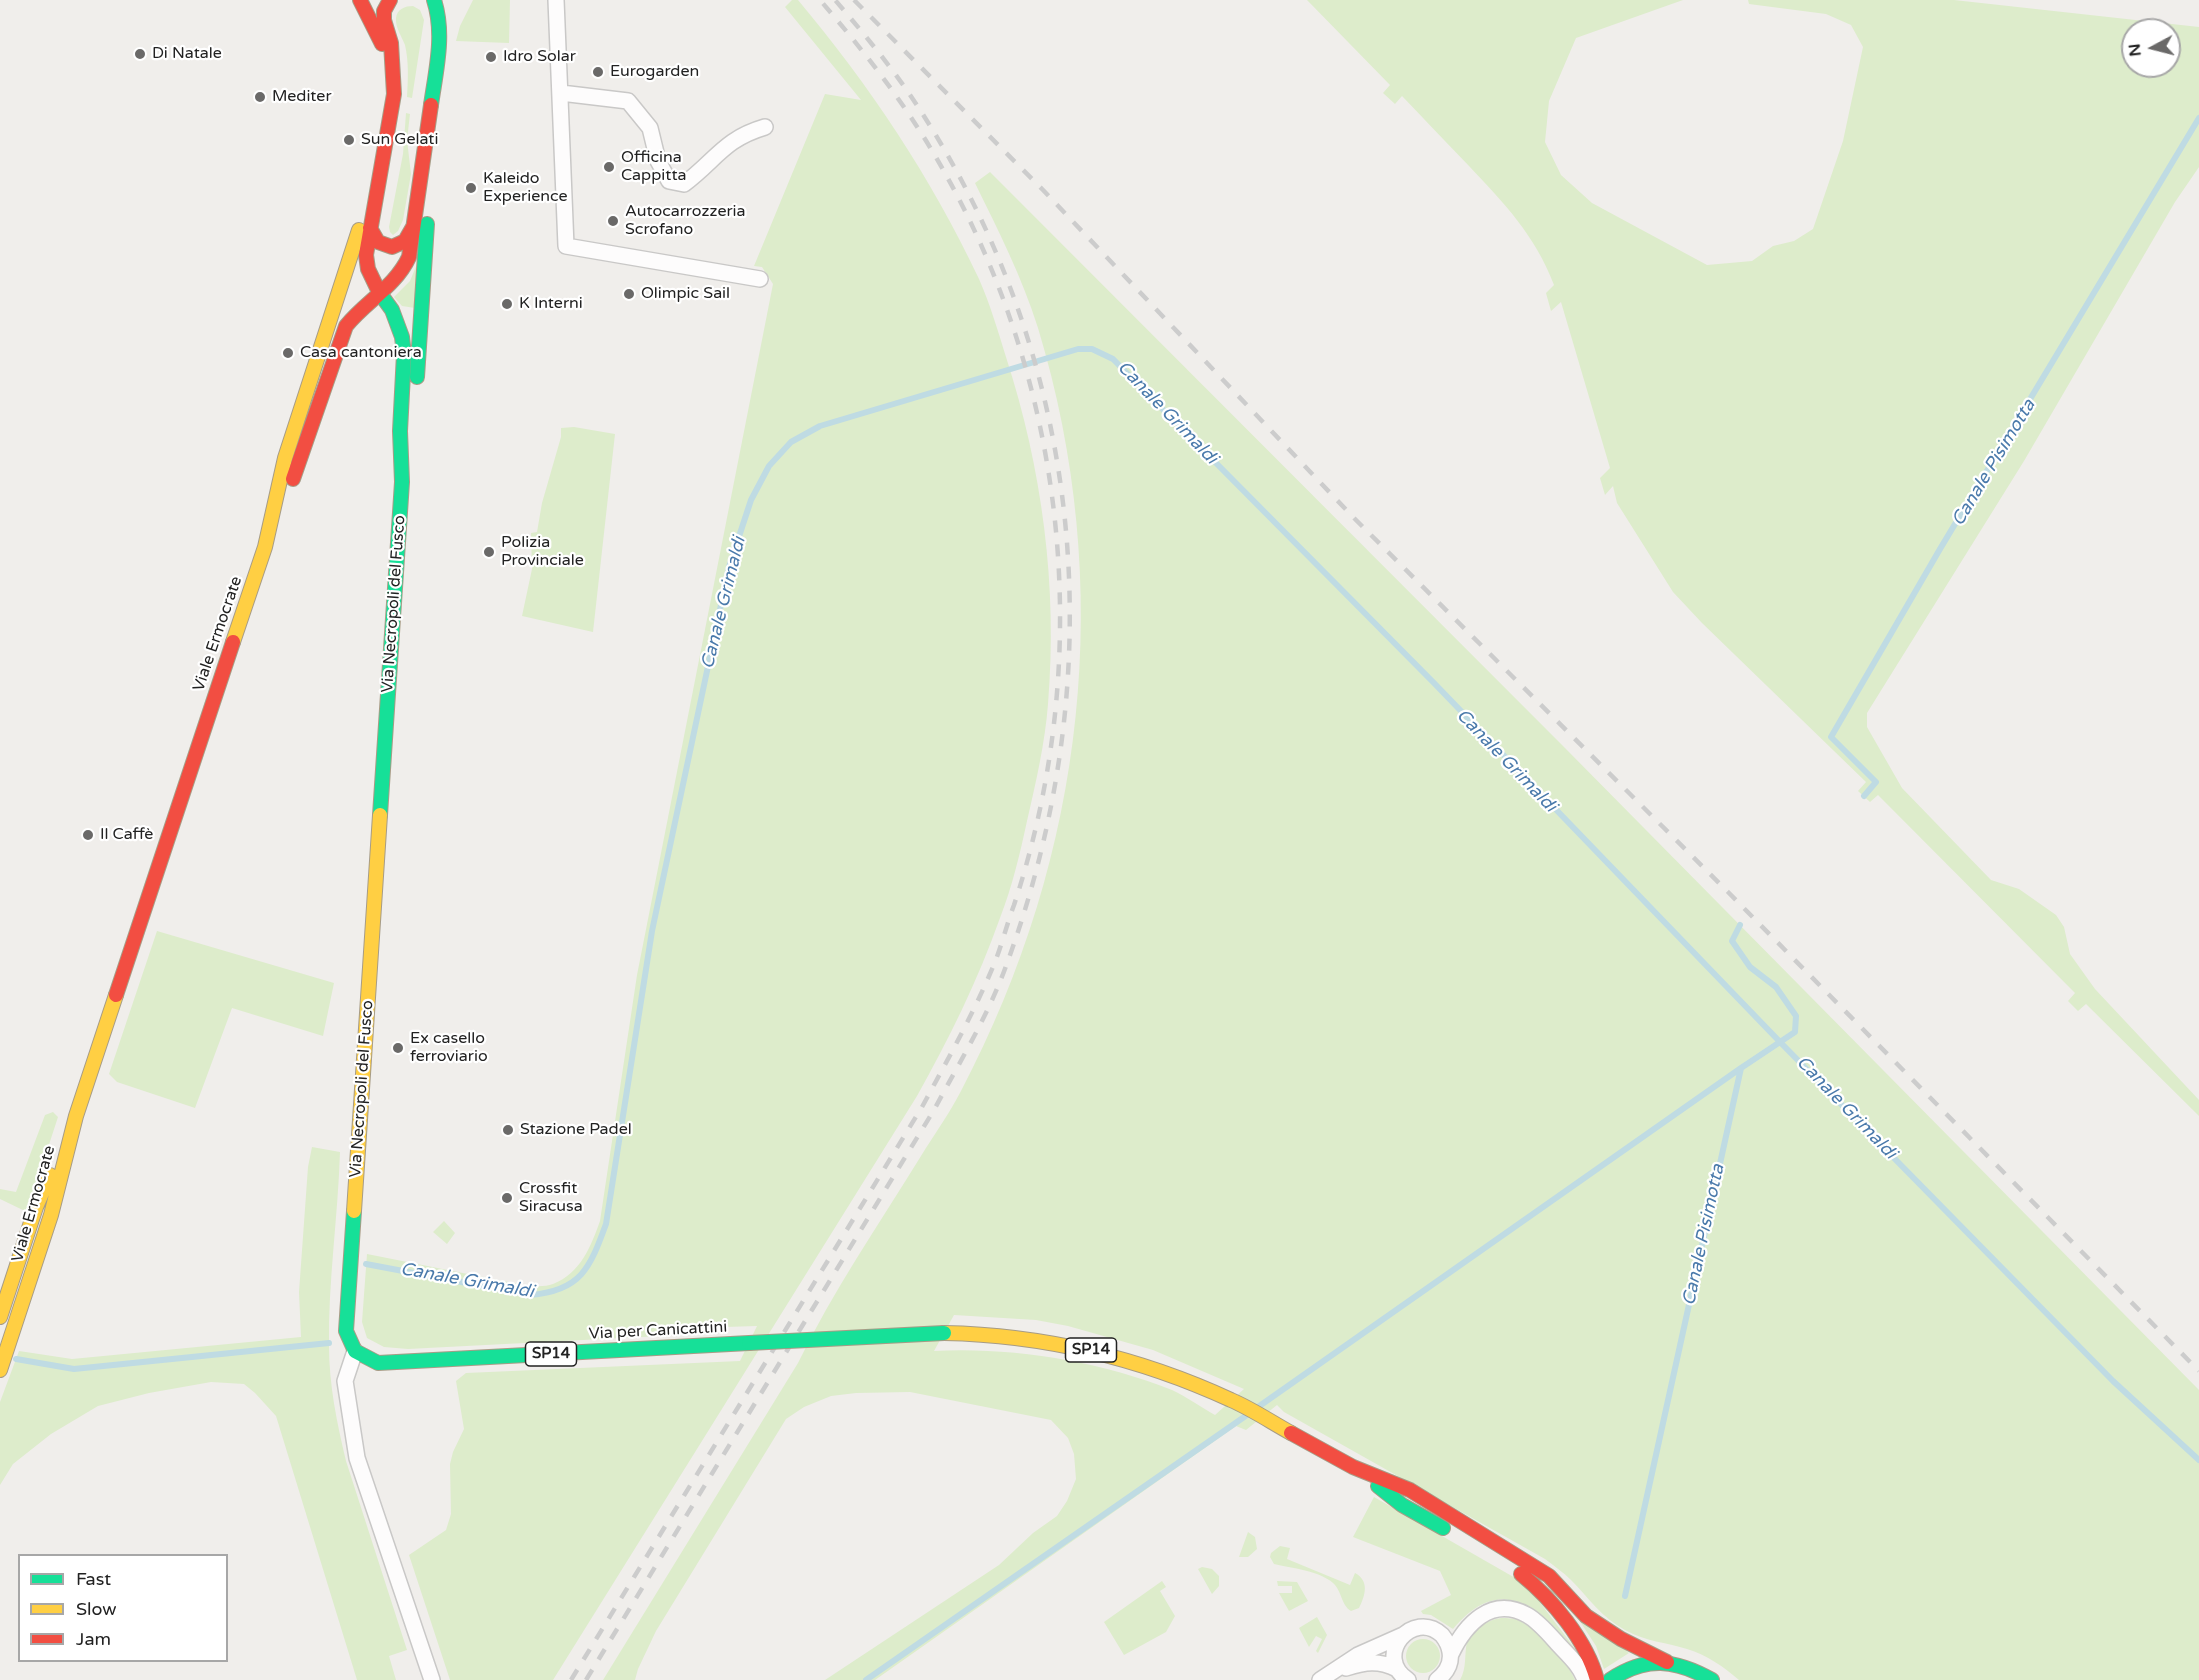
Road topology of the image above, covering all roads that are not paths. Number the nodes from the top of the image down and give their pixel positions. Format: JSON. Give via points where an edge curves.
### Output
{"nodes":[{"id":1,"x":360,"y":0,"type":"edge"},
{"id":2,"x":390,"y":0,"type":"edge"},
{"id":3,"x":434,"y":0,"type":"edge"},
{"id":4,"x":556,"y":0,"type":"edge"},
{"id":5,"x":450,"y":9,"type":"dead end"},
{"id":6,"x":439,"y":37,"type":"junction"},
{"id":7,"x":393,"y":75,"type":"junction"},
{"id":8,"x":561,"y":93,"type":"junction"},
{"id":9,"x":765,"y":128,"type":"dead end"},
{"id":10,"x":425,"y":153,"type":"junction"},
{"id":11,"x":383,"y":160,"type":"junction"},
{"id":12,"x":413,"y":227,"type":"junction"},
{"id":13,"x":370,"y":228,"type":"junction"},
{"id":14,"x":760,"y":279,"type":"dead end"},
{"id":15,"x":382,"y":294,"type":"junction"},
{"id":16,"x":364,"y":309,"type":"junction"},
{"id":17,"x":392,"y":310,"type":"junction"},
{"id":18,"x":422,"y":314,"type":"junction"},
{"id":19,"x":402,"y":482,"type":"junction"},
{"id":20,"x":265,"y":547,"type":"junction"},
{"id":21,"x":76,"y":1116,"type":"junction"},
{"id":22,"x":0,"y":1317,"type":"edge"},
{"id":23,"x":355,"y":1351,"type":"junction"},
{"id":24,"x":0,"y":1370,"type":"edge"},
{"id":25,"x":1353,"y":1467,"type":"junction"},
{"id":26,"x":1453,"y":1534,"type":"dead end"},
{"id":27,"x":1473,"y":1545,"type":"dead end"},
{"id":28,"x":1403,"y":1635,"type":"junction"},
{"id":29,"x":1451,"y":1654,"type":"junction"},
{"id":30,"x":1667,"y":1662,"type":"junction"},
{"id":31,"x":1397,"y":1669,"type":"junction"},
{"id":32,"x":1335,"y":1672,"type":"junction"},
{"id":33,"x":1442,"y":1678,"type":"edge"},
{"id":34,"x":432,"y":1680,"type":"edge"},
{"id":35,"x":1320,"y":1680,"type":"edge"},
{"id":36,"x":1408,"y":1680,"type":"edge"},
{"id":37,"x":1585,"y":1680,"type":"edge"},
{"id":38,"x":1597,"y":1680,"type":"edge"},
{"id":39,"x":1610,"y":1680,"type":"edge"},
{"id":40,"x":1712,"y":1680,"type":"edge"}],
"edges":[{"from":1,"to":7,"type":"main road"},
{"from":2,"to":7,"type":"main road","via":[[384,20],[391,43]]},
{"from":3,"to":6,"type":"main road"},
{"from":4,"to":8,"type":"street"},
{"from":5,"to":6,"type":"main road"},
{"from":6,"to":10,"type":"main road"},
{"from":7,"to":11,"type":"main road","via":[[393,104]]},
{"from":8,"to":9,"type":"street","via":[[628,101],[650,128],[658,160],[669,181],[684,184],[736,138]]},
{"from":8,"to":14,"type":"street","via":[[566,246]]},
{"from":10,"to":12,"type":"main road"},
{"from":10,"to":18,"type":"main road","via":[[427,225]]},
{"from":11,"to":13,"type":"main road"},
{"from":11,"to":20,"type":"main road","name":"Viale Ermocrate","via":[[285,458]]},
{"from":12,"to":13,"type":"main road","via":[[404,243],[391,248],[379,244]]},
{"from":12,"to":15,"type":"main road","via":[[405,268]]},
{"from":13,"to":15,"type":"main road","via":[[368,269]]},
{"from":15,"to":16,"type":"main road"},
{"from":15,"to":17,"type":"main road"},
{"from":16,"to":17,"type":"main road"},
{"from":16,"to":20,"type":"main road","via":[[346,326],[298,467]]},
{"from":17,"to":18,"type":"street"},
{"from":17,"to":19,"type":"main road","via":[[404,354]]},
{"from":18,"to":19,"type":"main road","via":[[414,414]]},
{"from":19,"to":23,"type":"main road","name":"Via Necropoli del Fusco","via":[[346,1331]]},
{"from":20,"to":21,"type":"main road","name":"Viale Ermocrate"},
{"from":21,"to":22,"type":"main road","name":"Viale Ermocrate","via":[[36,1207]]},
{"from":21,"to":24,"type":"main road","name":"Viale Ermocrate","via":[[51,1215]]},
{"from":23,"to":25,"type":"main road","name":"Via per Canicattini","number":"SP14","bridge":true,"via":[[378,1363],[944,1333],[990,1334],[1061,1344],[1147,1366],[1232,1400]]},
{"from":23,"to":34,"type":"street","via":[[345,1381],[357,1458]]},
{"from":25,"to":26,"type":"main road","via":[[1402,1504]]},
{"from":25,"to":30,"type":"main road","via":[[1410,1490],[1550,1576],[1586,1616]]},
{"from":27,"to":38,"type":"main road","via":[[1514,1568],[1541,1590],[1592,1660]]},
{"from":28,"to":29,"type":"street","via":[[1420,1628],[1437,1631]]},
{"from":28,"to":31,"type":"street","via":[[1394,1651]]},
{"from":28,"to":32,"type":"street","via":[[1358,1654]]},
{"from":29,"to":33,"type":"street"},
{"from":29,"to":37,"type":"street","via":[[1463,1632],[1482,1614],[1513,1610],[1528,1615],[1550,1635],[1576,1663]]},
{"from":30,"to":39,"type":"main road","via":[[1638,1665]]},
{"from":30,"to":40,"type":"main road"},
{"from":31,"to":32,"type":"street","via":[[1376,1661]]},
{"from":31,"to":36,"type":"street"},
{"from":32,"to":35,"type":"street"}]}
